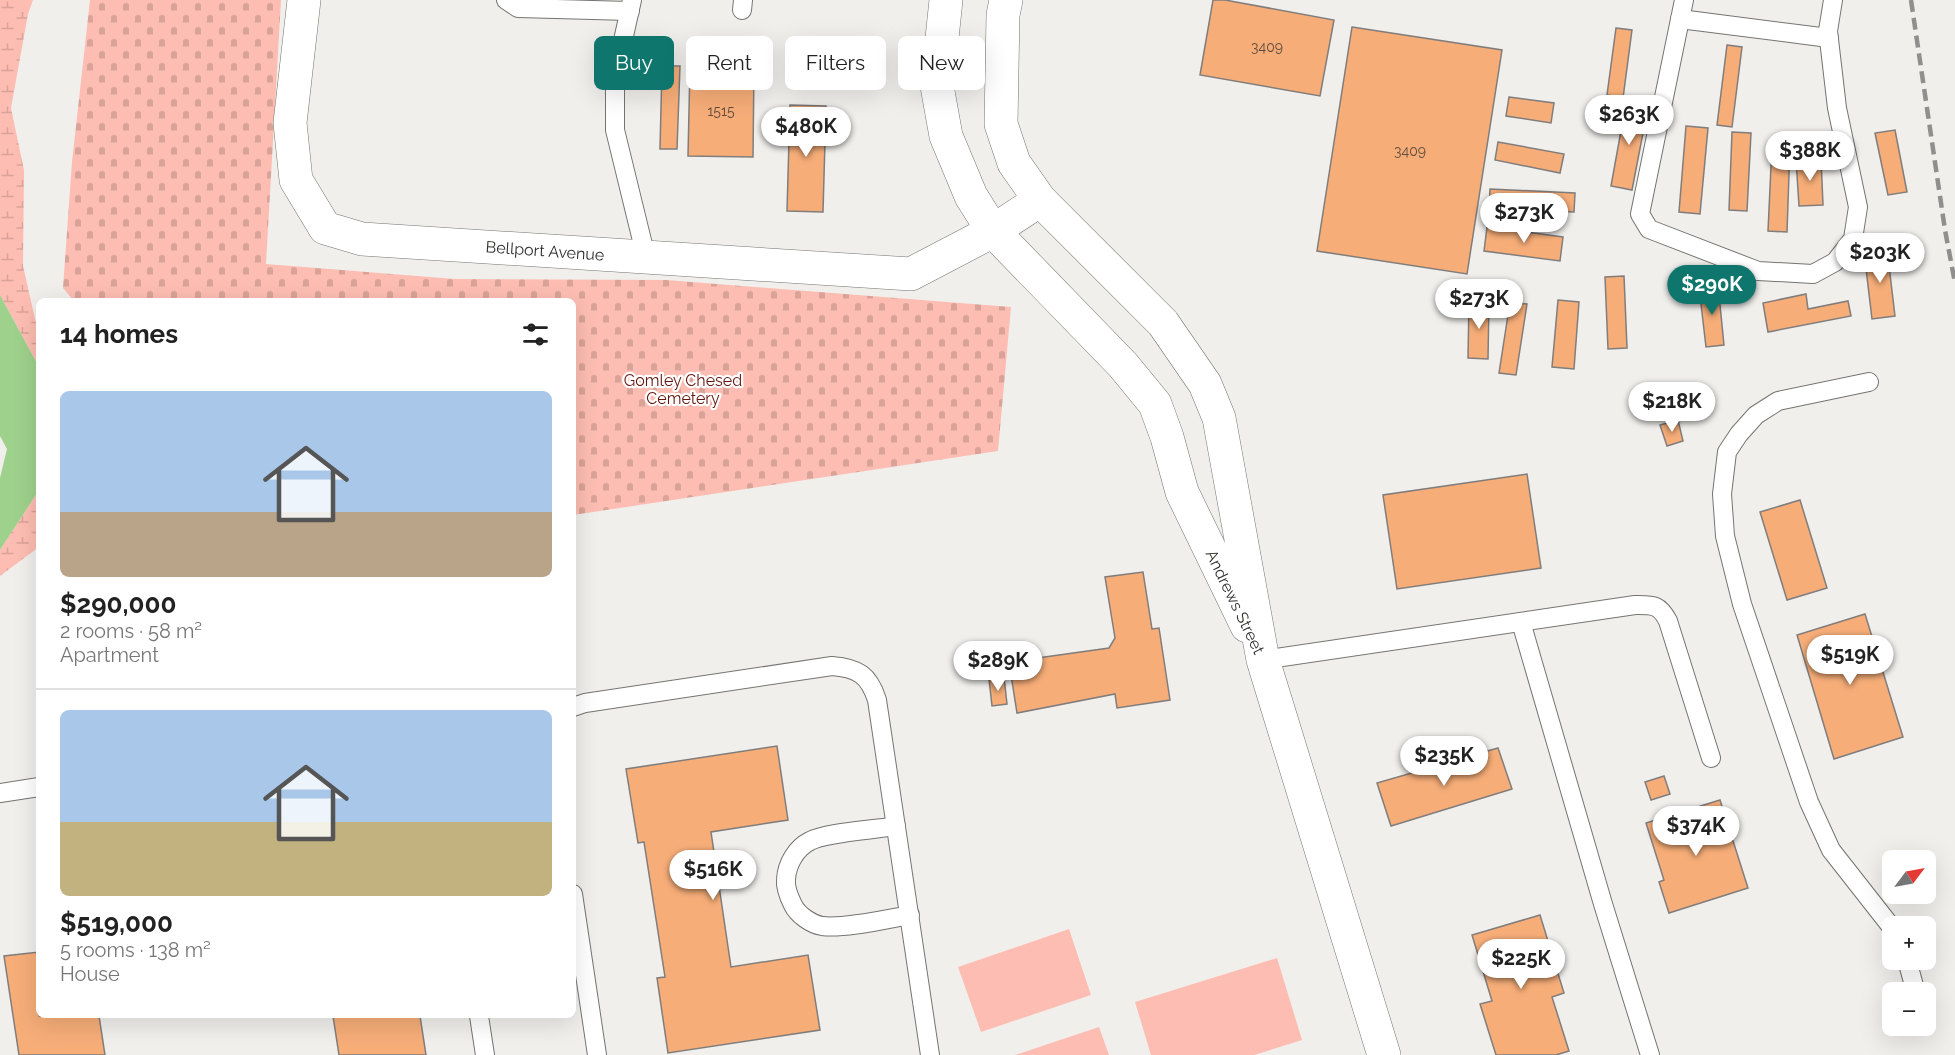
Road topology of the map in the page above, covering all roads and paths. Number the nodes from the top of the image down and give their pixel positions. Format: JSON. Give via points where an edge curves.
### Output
{"nodes":[{"id":1,"x":304,"y":0,"type":"edge"},
{"id":2,"x":506,"y":0,"type":"edge"},
{"id":3,"x":946,"y":0,"type":"edge"},
{"id":4,"x":1006,"y":0,"type":"edge"},
{"id":5,"x":1684,"y":0,"type":"edge"},
{"id":6,"x":1833,"y":0,"type":"edge"},
{"id":7,"x":631,"y":6,"type":"edge"},
{"id":8,"x":1680,"y":19,"type":"junction"},
{"id":9,"x":1829,"y":38,"type":"junction"},
{"id":10,"x":1040,"y":200,"type":"junction"},
{"id":11,"x":993,"y":231,"type":"junction"},
{"id":12,"x":646,"y":257,"type":"junction"},
{"id":13,"x":1869,"y":382,"type":"dead end"},
{"id":14,"x":1521,"y":622,"type":"junction"},
{"id":15,"x":1263,"y":660,"type":"junction"},
{"id":16,"x":576,"y":706,"type":"edge"},
{"id":17,"x":1711,"y":758,"type":"dead end"},
{"id":18,"x":36,"y":787,"type":"edge"},
{"id":19,"x":0,"y":793,"type":"edge"},
{"id":20,"x":896,"y":826,"type":"junction"},
{"id":21,"x":576,"y":914,"type":"edge"},
{"id":22,"x":910,"y":915,"type":"junction"},
{"id":23,"x":1883,"y":916,"type":"edge"},
{"id":24,"x":479,"y":1018,"type":"edge"},
{"id":25,"x":485,"y":1055,"type":"edge"},
{"id":26,"x":597,"y":1055,"type":"edge"},
{"id":27,"x":930,"y":1055,"type":"edge"},
{"id":28,"x":1384,"y":1055,"type":"edge"},
{"id":29,"x":1650,"y":1055,"type":"edge"}],
"edges":[{"from":1,"to":12,"type":"street","name":"Bellport Avenue","via":[[290,123],[296,180],[325,228],[362,239]]},
{"from":2,"to":7,"type":"lane","via":[[518,8]]},
{"from":3,"to":11,"type":"street","name":"Andrews Street","via":[[937,86],[946,136],[971,196]]},
{"from":4,"to":10,"type":"street","name":"Andrews Street","via":[[1001,124],[1014,163]]},
{"from":5,"to":8,"type":"lane"},
{"from":6,"to":9,"type":"lane"},
{"from":7,"to":12,"type":"lane","via":[[615,76],[615,130]]},
{"from":8,"to":9,"type":"lane"},
{"from":8,"to":9,"type":"lane","via":[[1640,214],[1649,229],[1758,271],[1813,274],[1835,262],[1853,239],[1858,207],[1837,108]]},
{"from":10,"to":11,"type":"street","name":"Bellport Avenue"},
{"from":10,"to":15,"type":"street","name":"Andrews Street","via":[[1163,323],[1205,384],[1220,418]]},
{"from":11,"to":12,"type":"street","name":"Bellport Avenue","via":[[911,274]]},
{"from":11,"to":15,"type":"street","name":"Andrews Street","via":[[1123,365],[1155,404],[1182,492]]},
{"from":13,"to":23,"type":"lane","via":[[1778,401],[1756,415],[1727,452],[1722,494],[1725,536],[1742,604],[1809,802],[1831,850]]},
{"from":14,"to":15,"type":"lane"},
{"from":14,"to":17,"type":"lane","via":[[1635,604],[1653,605],[1663,611]]},
{"from":14,"to":29,"type":"lane"},
{"from":15,"to":28,"type":"street"},
{"from":16,"to":20,"type":"lane","via":[[848,667],[872,685],[877,700]]},
{"from":18,"to":19,"type":"lane"},
{"from":20,"to":22,"type":"lane"},
{"from":20,"to":22,"type":"lane","via":[[809,841],[789,865],[788,895],[795,909],[821,926]]},
{"from":21,"to":26,"type":"lane"},
{"from":22,"to":27,"type":"lane"},
{"from":24,"to":25,"type":"lane"}]}
